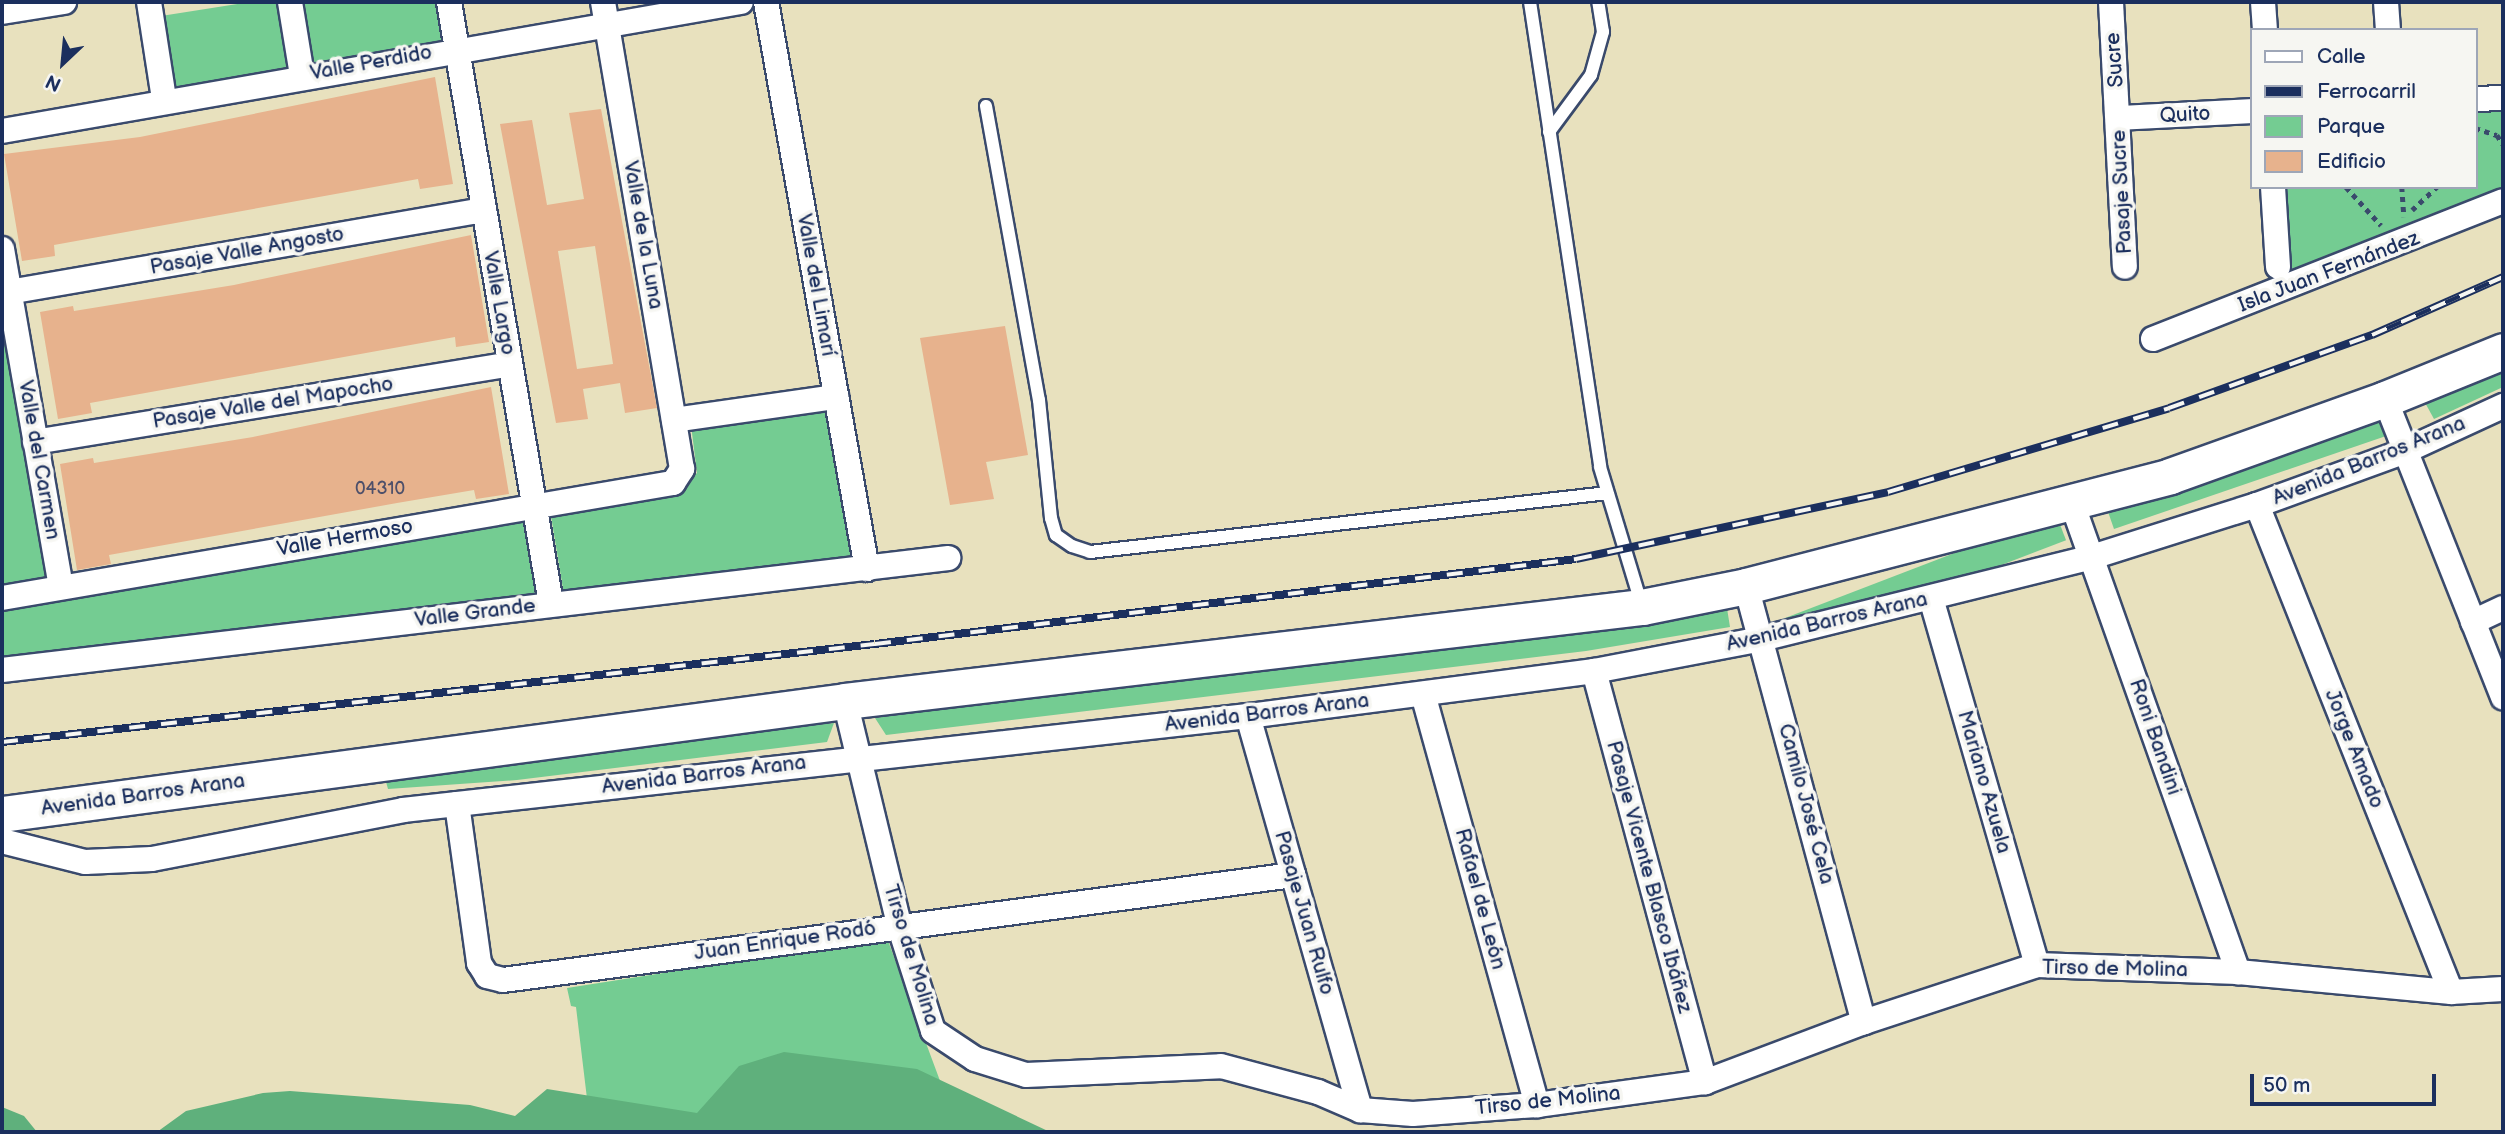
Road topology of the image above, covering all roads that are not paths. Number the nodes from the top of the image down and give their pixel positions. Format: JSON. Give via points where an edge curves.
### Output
{"nodes":[{"id":1,"x":64,"y":2,"type":"edge"},
{"id":2,"x":149,"y":2,"type":"edge"},
{"id":3,"x":290,"y":2,"type":"edge"},
{"id":4,"x":449,"y":2,"type":"edge"},
{"id":5,"x":741,"y":2,"type":"edge"},
{"id":6,"x":766,"y":2,"type":"edge"},
{"id":7,"x":1530,"y":2,"type":"edge"},
{"id":8,"x":1598,"y":2,"type":"edge"},
{"id":9,"x":2111,"y":2,"type":"edge"},
{"id":10,"x":2263,"y":2,"type":"edge"},
{"id":11,"x":2386,"y":2,"type":"edge"},
{"id":12,"x":2,"y":12,"type":"edge"},
{"id":13,"x":605,"y":13,"type":"edge"},
{"id":14,"x":2265,"y":28,"type":"edge"},
{"id":15,"x":2388,"y":28,"type":"edge"},
{"id":16,"x":456,"y":48,"type":"junction"},
{"id":17,"x":302,"y":75,"type":"junction"},
{"id":18,"x":2503,"y":98,"type":"edge"},
{"id":19,"x":164,"y":99,"type":"junction"},
{"id":20,"x":2477,"y":99,"type":"edge"},
{"id":21,"x":986,"y":106,"type":"dead end"},
{"id":22,"x":2250,"y":111,"type":"edge"},
{"id":23,"x":2119,"y":118,"type":"junction"},
{"id":24,"x":2,"y":131,"type":"edge"},
{"id":25,"x":1549,"y":132,"type":"junction"},
{"id":26,"x":2273,"y":189,"type":"edge"},
{"id":27,"x":2503,"y":201,"type":"edge"},
{"id":28,"x":484,"y":210,"type":"junction"},
{"id":29,"x":2,"y":249,"type":"edge"},
{"id":30,"x":2125,"y":267,"type":"dead end"},
{"id":31,"x":2278,"y":267,"type":"dead end"},
{"id":32,"x":9,"y":292,"type":"junction"},
{"id":33,"x":2153,"y":339,"type":"dead end"},
{"id":34,"x":2503,"y":351,"type":"edge"},
{"id":35,"x":510,"y":365,"type":"junction"},
{"id":36,"x":836,"y":397,"type":"junction"},
{"id":37,"x":2385,"y":399,"type":"junction"},
{"id":38,"x":2503,"y":406,"type":"edge"},
{"id":39,"x":674,"y":420,"type":"junction"},
{"id":40,"x":36,"y":442,"type":"junction"},
{"id":41,"x":2406,"y":451,"type":"junction"},
{"id":42,"x":682,"y":469,"type":"joint"},
{"id":43,"x":1608,"y":493,"type":"junction"},
{"id":44,"x":2072,"y":503,"type":"junction"},
{"id":45,"x":534,"y":505,"type":"junction"},
{"id":46,"x":2257,"y":505,"type":"junction"},
{"id":47,"x":2091,"y":557,"type":"junction"},
{"id":48,"x":948,"y":558,"type":"dead end"},
{"id":49,"x":867,"y":569,"type":"junction"},
{"id":50,"x":1746,"y":586,"type":"junction"},
{"id":51,"x":61,"y":587,"type":"junction"},
{"id":52,"x":2,"y":598,"type":"edge"},
{"id":53,"x":1931,"y":598,"type":"junction"},
{"id":54,"x":551,"y":604,"type":"junction"},
{"id":55,"x":1642,"y":607,"type":"junction"},
{"id":56,"x":2503,"y":608,"type":"edge"},
{"id":57,"x":2473,"y":622,"type":"junction"},
{"id":58,"x":1761,"y":639,"type":"junction"},
{"id":59,"x":2,"y":670,"type":"edge"},
{"id":60,"x":1594,"y":671,"type":"junction"},
{"id":61,"x":1423,"y":694,"type":"junction"},
{"id":62,"x":2503,"y":697,"type":"edge"},
{"id":63,"x":845,"y":701,"type":"junction"},
{"id":64,"x":1248,"y":716,"type":"junction"},
{"id":65,"x":856,"y":757,"type":"junction"},
{"id":66,"x":457,"y":804,"type":"junction"},
{"id":67,"x":2,"y":814,"type":"edge"},
{"id":68,"x":2,"y":841,"type":"edge"},
{"id":69,"x":1293,"y":875,"type":"junction"},
{"id":70,"x":899,"y":925,"type":"junction"},
{"id":71,"x":2037,"y":965,"type":"junction"},
{"id":72,"x":2238,"y":972,"type":"junction"},
{"id":73,"x":2503,"y":989,"type":"edge"},
{"id":74,"x":2451,"y":992,"type":"junction"},
{"id":75,"x":1864,"y":1022,"type":"junction"},
{"id":76,"x":1705,"y":1082,"type":"junction"},
{"id":77,"x":1537,"y":1105,"type":"junction"},
{"id":78,"x":1360,"y":1110,"type":"junction"}],
"edges":[{"from":1,"to":12,"type":"street"},
{"from":2,"to":19,"type":"street"},
{"from":3,"to":17,"type":"street"},
{"from":4,"to":16,"type":"street","name":"Valle Largo"},
{"from":5,"to":13,"type":"street","name":"Valle Perdido"},
{"from":6,"to":36,"type":"street","name":"Valle del Limarí"},
{"from":7,"to":25,"type":"lane"},
{"from":8,"to":25,"type":"lane","via":[[1603,32],[1591,75]]},
{"from":9,"to":23,"type":"street","name":"Sucre"},
{"from":10,"to":14,"type":"street"},
{"from":11,"to":15,"type":"street"},
{"from":13,"to":16,"type":"street","name":"Valle Perdido"},
{"from":13,"to":39,"type":"street","name":"Valle de la Luna"},
{"from":16,"to":17,"type":"street","name":"Valle Perdido"},
{"from":16,"to":28,"type":"street","name":"Valle Largo"},
{"from":17,"to":19,"type":"street","name":"Valle Perdido"},
{"from":18,"to":20,"type":"street"},
{"from":19,"to":24,"type":"street","name":"Valle Perdido"},
{"from":21,"to":43,"type":"lane","via":[[1039,400],[1051,517],[1056,535],[1072,546],[1090,552]]},
{"from":22,"to":23,"type":"street","name":"Quito"},
{"from":23,"to":30,"type":"street","name":"Pasaje Sucre"},
{"from":25,"to":43,"type":"lane","via":[[1600,467]]},
{"from":26,"to":31,"type":"street"},
{"from":27,"to":33,"type":"street","name":"Isla Juan Fernández","via":[[2407,243]]},
{"from":28,"to":32,"type":"street","name":"Pasaje Valle Angosto"},
{"from":28,"to":35,"type":"street","name":"Valle Largo"},
{"from":29,"to":32,"type":"street","name":"Valle del Carmen"},
{"from":32,"to":40,"type":"street","name":"Valle del Carmen"},
{"from":34,"to":37,"type":"main road","name":"Avenida Barros Arana"},
{"from":35,"to":40,"type":"street","name":"Pasaje Valle del Mapocho"},
{"from":35,"to":45,"type":"street","name":"Valle Largo"},
{"from":36,"to":39,"type":"street"},
{"from":36,"to":49,"type":"street","name":"Valle del Limarí"},
{"from":37,"to":41,"type":"street"},
{"from":37,"to":44,"type":"main road","name":"Avenida Barros Arana","via":[[2170,476]]},
{"from":38,"to":41,"type":"street","name":"Avenida Barros Arana"},
{"from":39,"to":42,"type":"street","name":"Valle de la Luna"},
{"from":40,"to":51,"type":"street","name":"Valle del Carmen"},
{"from":41,"to":46,"type":"street","name":"Avenida Barros Arana"},
{"from":41,"to":57,"type":"street"},
{"from":42,"to":45,"type":"street","name":"Valle Hermoso","via":[[673,483]]},
{"from":43,"to":55,"type":"lane"},
{"from":44,"to":47,"type":"street","name":"Roni Bandini"},
{"from":44,"to":50,"type":"main road","name":"Avenida Barros Arana"},
{"from":45,"to":51,"type":"street","name":"Valle Hermoso"},
{"from":45,"to":54,"type":"street","name":"Valle Largo"},
{"from":46,"to":47,"type":"street","name":"Avenida Barros Arana"},
{"from":46,"to":74,"type":"street","name":"Jorge Amado"},
{"from":47,"to":53,"type":"street","name":"Avenida Barros Arana"},
{"from":47,"to":72,"type":"street","name":"Roni Bandini"},
{"from":48,"to":49,"type":"street","name":"Valle Grande"},
{"from":49,"to":54,"type":"street","name":"Valle Grande"},
{"from":50,"to":55,"type":"main road","name":"Avenida Barros Arana"},
{"from":50,"to":58,"type":"street","name":"Camilo José Cela"},
{"from":51,"to":52,"type":"street","name":"Valle Hermoso"},
{"from":53,"to":58,"type":"street","name":"Avenida Barros Arana"},
{"from":53,"to":71,"type":"street","name":"Mariano Azuela"},
{"from":54,"to":59,"type":"street","name":"Valle Grande"},
{"from":55,"to":63,"type":"main road","name":"Avenida Barros Arana"},
{"from":56,"to":57,"type":"street"},
{"from":57,"to":62,"type":"street"},
{"from":58,"to":60,"type":"street","name":"Avenida Barros Arana"},
{"from":58,"to":75,"type":"street","name":"Camilo José Cela"},
{"from":60,"to":61,"type":"street","name":"Avenida Barros Arana"},
{"from":60,"to":76,"type":"street","name":"Pasaje Vicente Blasco Ibáñez"},
{"from":61,"to":64,"type":"street","name":"Avenida Barros Arana"},
{"from":61,"to":77,"type":"street","name":"Rafael de León"},
{"from":63,"to":65,"type":"street","name":"Tirso de Molina"},
{"from":63,"to":67,"type":"main road","name":"Avenida Barros Arana"},
{"from":64,"to":65,"type":"street","name":"Avenida Barros Arana"},
{"from":64,"to":69,"type":"street","name":"Pasaje Juan Rulfo"},
{"from":65,"to":66,"type":"street","name":"Avenida Barros Arana"},
{"from":65,"to":70,"type":"street","name":"Tirso de Molina"},
{"from":66,"to":68,"type":"street","name":"Avenida Barros Arana","via":[[351,817],[209,849],[117,862],[55,857]]},
{"from":66,"to":70,"type":"street","name":"Juan Enrique Rodó","via":[[479,963],[487,976],[503,980]]},
{"from":69,"to":70,"type":"street","name":"Juan Enrique Rodó"},
{"from":69,"to":78,"type":"street","name":"Pasaje Juan Rulfo"},
{"from":70,"to":78,"type":"street","name":"Tirso de Molina","via":[[933,1031],[1000,1069],[1026,1075],[1221,1066],[1318,1092]]},
{"from":71,"to":72,"type":"street","name":"Tirso de Molina"},
{"from":71,"to":75,"type":"street","name":"Tirso de Molina"},
{"from":72,"to":74,"type":"street","name":"Tirso de Molina"},
{"from":73,"to":74,"type":"street","name":"Tirso de Molina"},
{"from":75,"to":76,"type":"street","name":"Tirso de Molina"},
{"from":76,"to":77,"type":"street","name":"Tirso de Molina"},
{"from":77,"to":78,"type":"street","name":"Tirso de Molina","via":[[1413,1114]]}]}
